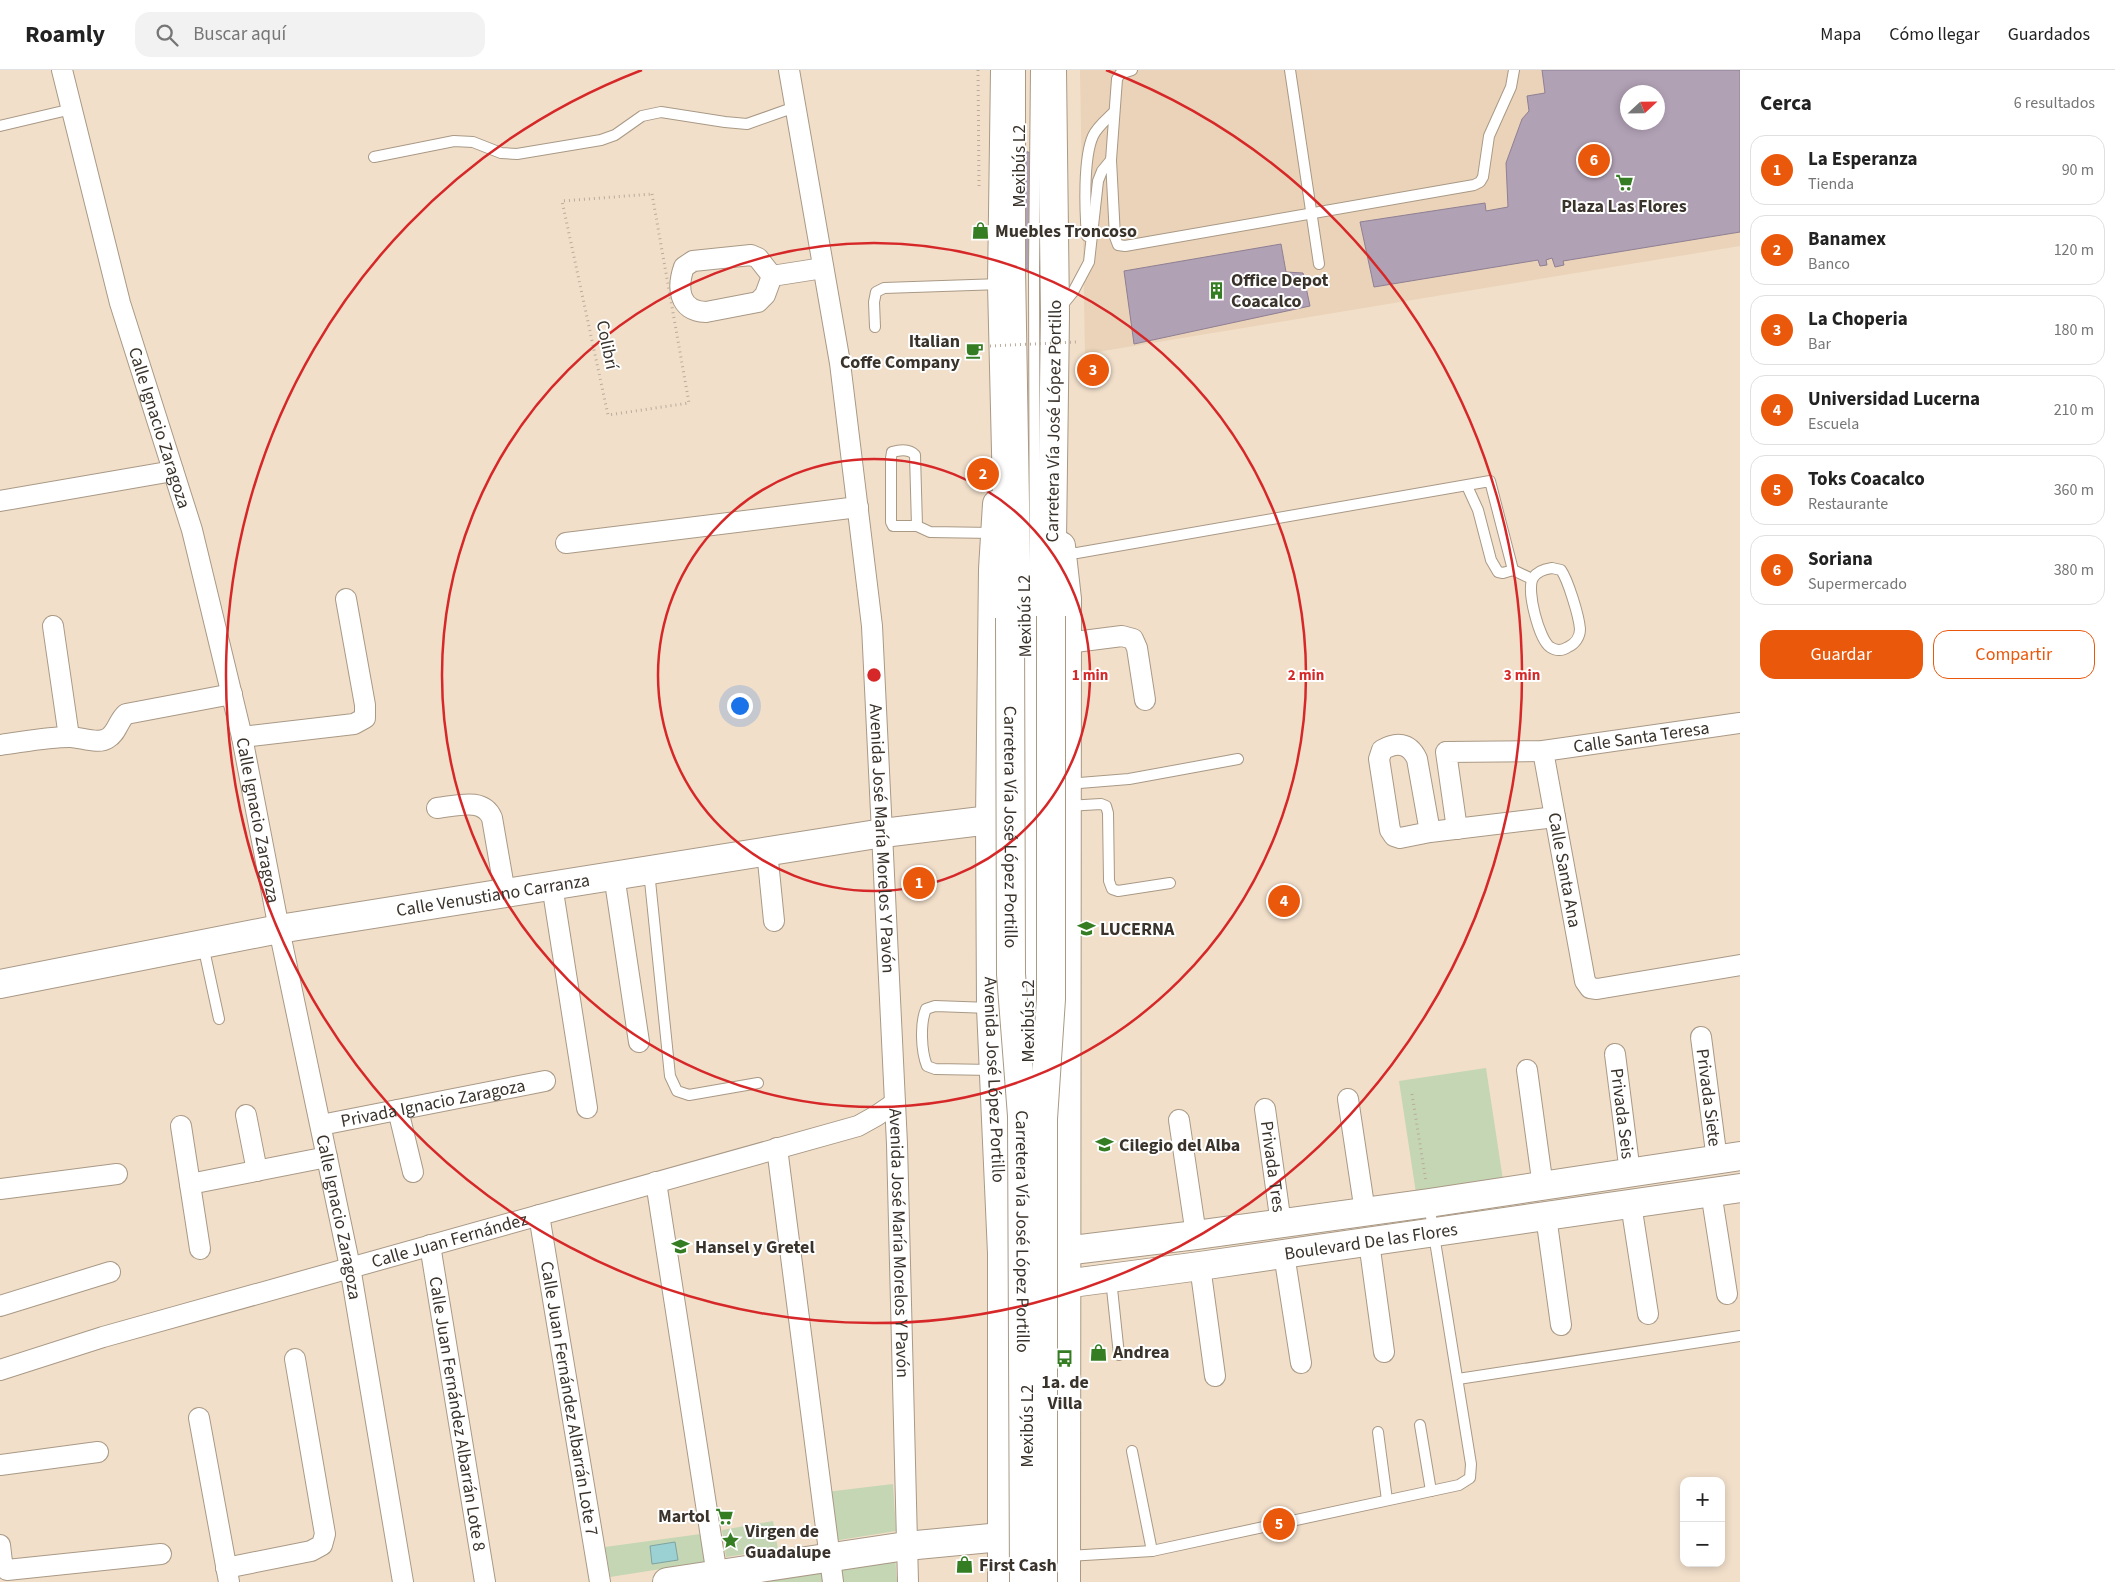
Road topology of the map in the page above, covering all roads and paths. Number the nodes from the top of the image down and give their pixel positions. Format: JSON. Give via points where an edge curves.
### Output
{"nodes":[{"id":1,"x":62,"y":70,"type":"edge"},
{"id":2,"x":789,"y":70,"type":"edge"},
{"id":3,"x":978,"y":70,"type":"edge"},
{"id":4,"x":1005,"y":70,"type":"edge"},
{"id":5,"x":1020,"y":70,"type":"edge"},
{"id":6,"x":1036,"y":70,"type":"edge"},
{"id":7,"x":1052,"y":70,"type":"edge"},
{"id":8,"x":1132,"y":70,"type":"edge"},
{"id":9,"x":1290,"y":70,"type":"edge"},
{"id":10,"x":1514,"y":70,"type":"edge"},
{"id":11,"x":795,"y":107,"type":"junction"},
{"id":12,"x":72,"y":109,"type":"junction"},
{"id":13,"x":1113,"y":113,"type":"junction"},
{"id":14,"x":0,"y":126,"type":"edge"},
{"id":15,"x":374,"y":156,"type":"dead end"},
{"id":16,"x":1111,"y":160,"type":"junction"},
{"id":17,"x":652,"y":194,"type":"dead end"},
{"id":18,"x":979,"y":196,"type":"dead end"},
{"id":19,"x":1312,"y":213,"type":"junction"},
{"id":20,"x":1089,"y":262,"type":"junction"},
{"id":21,"x":1319,"y":264,"type":"dead end"},
{"id":22,"x":823,"y":268,"type":"junction"},
{"id":23,"x":772,"y":276,"type":"dead end"},
{"id":24,"x":1002,"y":284,"type":"junction"},
{"id":25,"x":1055,"y":314,"type":"junction"},
{"id":26,"x":875,"y":327,"type":"dead end"},
{"id":27,"x":1076,"y":342,"type":"dead end"},
{"id":28,"x":990,"y":346,"type":"dead end"},
{"id":29,"x":1004,"y":397,"type":"junction"},
{"id":30,"x":689,"y":402,"type":"dead end"},
{"id":31,"x":1054,"y":436,"type":"junction"},
{"id":32,"x":173,"y":471,"type":"junction"},
{"id":33,"x":1467,"y":486,"type":"junction"},
{"id":34,"x":0,"y":501,"type":"edge"},
{"id":35,"x":858,"y":507,"type":"junction"},
{"id":36,"x":917,"y":526,"type":"junction"},
{"id":37,"x":995,"y":533,"type":"junction"},
{"id":38,"x":566,"y":543,"type":"dead end"},
{"id":39,"x":1062,"y":553,"type":"junction"},
{"id":40,"x":1513,"y":570,"type":"junction"},
{"id":41,"x":1532,"y":580,"type":"junction"},
{"id":42,"x":346,"y":599,"type":"dead end"},
{"id":43,"x":54,"y":626,"type":"dead end"},
{"id":44,"x":1067,"y":643,"type":"junction"},
{"id":45,"x":232,"y":694,"type":"junction"},
{"id":46,"x":1146,"y":700,"type":"dead end"},
{"id":47,"x":1740,"y":722,"type":"edge"},
{"id":48,"x":69,"y":737,"type":"junction"},
{"id":49,"x":242,"y":738,"type":"junction"},
{"id":50,"x":0,"y":745,"type":"edge"},
{"id":51,"x":1543,"y":751,"type":"junction"},
{"id":52,"x":1446,"y":752,"type":"junction"},
{"id":53,"x":1238,"y":759,"type":"dead end"},
{"id":54,"x":1417,"y":759,"type":"junction"},
{"id":55,"x":1066,"y":795,"type":"junction"},
{"id":56,"x":437,"y":808,"type":"dead end"},
{"id":57,"x":1555,"y":817,"type":"junction"},
{"id":58,"x":990,"y":820,"type":"junction"},
{"id":59,"x":1457,"y":829,"type":"junction"},
{"id":60,"x":1430,"y":832,"type":"junction"},
{"id":61,"x":883,"y":833,"type":"junction"},
{"id":62,"x":767,"y":851,"type":"junction"},
{"id":63,"x":648,"y":870,"type":"junction"},
{"id":64,"x":614,"y":875,"type":"junction"},
{"id":65,"x":1170,"y":883,"type":"dead end"},
{"id":66,"x":552,"y":885,"type":"junction"},
{"id":67,"x":506,"y":893,"type":"junction"},
{"id":68,"x":774,"y":920,"type":"dead end"},
{"id":69,"x":280,"y":929,"type":"junction"},
{"id":70,"x":203,"y":944,"type":"junction"},
{"id":71,"x":1740,"y":965,"type":"edge"},
{"id":72,"x":0,"y":984,"type":"edge"},
{"id":73,"x":991,"y":1008,"type":"junction"},
{"id":74,"x":219,"y":1019,"type":"dead end"},
{"id":75,"x":1701,"y":1037,"type":"dead end"},
{"id":76,"x":639,"y":1042,"type":"dead end"},
{"id":77,"x":1615,"y":1054,"type":"dead end"},
{"id":78,"x":1032,"y":1060,"type":"dead end"},
{"id":79,"x":995,"y":1070,"type":"junction"},
{"id":80,"x":1526,"y":1070,"type":"dead end"},
{"id":81,"x":545,"y":1081,"type":"dead end"},
{"id":82,"x":758,"y":1083,"type":"dead end"},
{"id":83,"x":1412,"y":1094,"type":"dead end"},
{"id":84,"x":1348,"y":1099,"type":"dead end"},
{"id":85,"x":895,"y":1102,"type":"junction"},
{"id":86,"x":587,"y":1108,"type":"dead end"},
{"id":87,"x":398,"y":1110,"type":"junction"},
{"id":88,"x":1265,"y":1110,"type":"dead end"},
{"id":89,"x":246,"y":1115,"type":"dead end"},
{"id":90,"x":1179,"y":1120,"type":"dead end"},
{"id":91,"x":320,"y":1125,"type":"junction"},
{"id":92,"x":181,"y":1126,"type":"dead end"},
{"id":93,"x":777,"y":1148,"type":"junction"},
{"id":94,"x":327,"y":1157,"type":"junction"},
{"id":95,"x":1729,"y":1158,"type":"edge"},
{"id":96,"x":257,"y":1171,"type":"junction"},
{"id":97,"x":412,"y":1172,"type":"dead end"},
{"id":98,"x":117,"y":1174,"type":"dead end"},
{"id":99,"x":1630,"y":1174,"type":"junction"},
{"id":100,"x":656,"y":1182,"type":"junction"},
{"id":101,"x":190,"y":1184,"type":"junction"},
{"id":102,"x":1543,"y":1187,"type":"junction"},
{"id":103,"x":1740,"y":1188,"type":"edge"},
{"id":104,"x":0,"y":1189,"type":"edge"},
{"id":105,"x":1711,"y":1192,"type":"junction"},
{"id":106,"x":1429,"y":1203,"type":"junction"},
{"id":107,"x":1631,"y":1204,"type":"junction"},
{"id":108,"x":1365,"y":1212,"type":"junction"},
{"id":109,"x":539,"y":1215,"type":"junction"},
{"id":110,"x":1546,"y":1216,"type":"junction"},
{"id":111,"x":1281,"y":1224,"type":"junction"},
{"id":112,"x":1433,"y":1233,"type":"junction"},
{"id":113,"x":1196,"y":1235,"type":"junction"},
{"id":114,"x":1369,"y":1242,"type":"junction"},
{"id":115,"x":430,"y":1245,"type":"junction"},
{"id":116,"x":200,"y":1249,"type":"dead end"},
{"id":117,"x":1034,"y":1253,"type":"junction"},
{"id":118,"x":1284,"y":1254,"type":"junction"},
{"id":119,"x":1200,"y":1266,"type":"junction"},
{"id":120,"x":350,"y":1267,"type":"junction"},
{"id":121,"x":110,"y":1272,"type":"dead end"},
{"id":122,"x":1111,"y":1278,"type":"junction"},
{"id":123,"x":1033,"y":1288,"type":"junction"},
{"id":124,"x":1727,"y":1294,"type":"dead end"},
{"id":125,"x":0,"y":1306,"type":"edge"},
{"id":126,"x":1648,"y":1314,"type":"dead end"},
{"id":127,"x":1561,"y":1325,"type":"dead end"},
{"id":128,"x":1740,"y":1336,"type":"edge"},
{"id":129,"x":1384,"y":1352,"type":"dead end"},
{"id":130,"x":1119,"y":1355,"type":"dead end"},
{"id":131,"x":295,"y":1359,"type":"dead end"},
{"id":132,"x":1301,"y":1363,"type":"dead end"},
{"id":133,"x":0,"y":1370,"type":"edge"},
{"id":134,"x":1215,"y":1376,"type":"dead end"},
{"id":135,"x":1458,"y":1379,"type":"junction"},
{"id":136,"x":199,"y":1418,"type":"dead end"},
{"id":137,"x":1420,"y":1425,"type":"dead end"},
{"id":138,"x":1378,"y":1432,"type":"dead end"},
{"id":139,"x":1132,"y":1451,"type":"dead end"},
{"id":140,"x":98,"y":1452,"type":"dead end"},
{"id":141,"x":0,"y":1465,"type":"edge"},
{"id":142,"x":1431,"y":1491,"type":"junction"},
{"id":143,"x":1387,"y":1500,"type":"junction"},
{"id":144,"x":1001,"y":1537,"type":"junction"},
{"id":145,"x":0,"y":1545,"type":"edge"},
{"id":146,"x":906,"y":1546,"type":"junction"},
{"id":147,"x":1152,"y":1551,"type":"junction"},
{"id":148,"x":161,"y":1554,"type":"dead end"},
{"id":149,"x":1066,"y":1569,"type":"edge"},
{"id":150,"x":832,"y":1570,"type":"edge"},
{"id":151,"x":228,"y":1575,"type":"edge"},
{"id":152,"x":717,"y":1578,"type":"edge"},
{"id":153,"x":403,"y":1582,"type":"edge"},
{"id":154,"x":484,"y":1582,"type":"edge"},
{"id":155,"x":600,"y":1582,"type":"edge"},
{"id":156,"x":667,"y":1582,"type":"edge"},
{"id":157,"x":908,"y":1582,"type":"edge"},
{"id":158,"x":1002,"y":1582,"type":"edge"},
{"id":159,"x":1024,"y":1582,"type":"edge"},
{"id":160,"x":1028,"y":1582,"type":"edge"},
{"id":161,"x":1040,"y":1582,"type":"edge"},
{"id":162,"x":1043,"y":1582,"type":"edge"}],
"edges":[{"from":1,"to":12,"type":"street","name":"Calle Ignacio Zaragoza"},
{"from":2,"to":11,"type":"street","name":"Avenida José María Morelos Y Pavón"},
{"from":3,"to":18,"type":"path"},
{"from":4,"to":24,"type":"main road","name":"Carretera Vía José López Portillo"},
{"from":5,"to":6,"type":"lane","name":"Mexibús L2","via":[[1032,1040]]},
{"from":7,"to":25,"type":"main road","name":"Carretera Vía José López Portillo"},
{"from":8,"to":13,"type":"lane","via":[[1120,74],[1117,79]]},
{"from":9,"to":19,"type":"lane"},
{"from":10,"to":19,"type":"lane","via":[[1511,87],[1489,136],[1480,182]]},
{"from":11,"to":15,"type":"lane","via":[[747,124],[652,112],[615,136],[517,154],[501,153],[473,142],[454,141]]},
{"from":11,"to":22,"type":"street","name":"Avenida José María Morelos Y Pavón"},
{"from":12,"to":14,"type":"lane"},
{"from":12,"to":32,"type":"street","name":"Calle Ignacio Zaragoza","via":[[120,303]]},
{"from":13,"to":16,"type":"lane"},
{"from":13,"to":20,"type":"lane","via":[[1093,136],[1088,153],[1085,215]]},
{"from":16,"to":19,"type":"lane","via":[[1114,237],[1118,245]]},
{"from":16,"to":20,"type":"lane","via":[[1098,181]]},
{"from":17,"to":30,"type":"path","name":"Colibrí","via":[[562,202],[608,415]]},
{"from":19,"to":21,"type":"lane"},
{"from":20,"to":25,"type":"lane","via":[[1073,292]]},
{"from":22,"to":23,"type":"street"},
{"from":22,"to":35,"type":"street","name":"Avenida José María Morelos Y Pavón","via":[[840,362]]},
{"from":24,"to":26,"type":"lane","via":[[884,288],[876,292]]},
{"from":24,"to":29,"type":"main road","name":"Carretera Vía José López Portillo"},
{"from":25,"to":31,"type":"main road","name":"Carretera Vía José López Portillo"},
{"from":27,"to":28,"type":"path","bridge":true},
{"from":29,"to":37,"type":"main road","name":"Avenida José López Portillo"},
{"from":29,"to":159,"type":"main road","name":"Carretera Vía José López Portillo","bridge":true,"via":[[1010,618],[1011,974],[1022,1116]]},
{"from":31,"to":39,"type":"main road","name":"Avenida José López Portillo"},
{"from":31,"to":162,"type":"main road","name":"Carretera Vía José López Portillo","bridge":true,"via":[[1051,999],[1043,1118]]},
{"from":32,"to":34,"type":"street"},
{"from":32,"to":45,"type":"street","name":"Calle Ignacio Zaragoza","via":[[192,530]]},
{"from":33,"to":39,"type":"lane"},
{"from":33,"to":40,"type":"lane","via":[[1478,510],[1494,568],[1503,573]]},
{"from":33,"to":40,"type":"lane","via":[[1490,481]]},
{"from":35,"to":38,"type":"street"},
{"from":35,"to":61,"type":"street","name":"Avenida José María Morelos Y Pavón","via":[[872,626]]},
{"from":36,"to":36,"type":"lane","via":[[898,527],[892,522],[890,458],[897,450],[908,450],[915,455]]},
{"from":36,"to":37,"type":"lane","via":[[930,532]]},
{"from":37,"to":58,"type":"main road","name":"Avenida José López Portillo"},
{"from":39,"to":44,"type":"main road","name":"Avenida José López Portillo"},
{"from":40,"to":41,"type":"lane"},
{"from":41,"to":41,"type":"lane","via":[[1530,595],[1544,640],[1549,647],[1564,650],[1577,639],[1580,630],[1566,578],[1561,570],[1552,568],[1543,569]]},
{"from":42,"to":49,"type":"street","via":[[365,718],[354,724]]},
{"from":43,"to":48,"type":"street"},
{"from":44,"to":46,"type":"street","via":[[1122,636],[1132,639],[1137,648]]},
{"from":44,"to":55,"type":"main road","name":"Avenida José López Portillo"},
{"from":45,"to":48,"type":"street","via":[[126,714],[107,739]]},
{"from":45,"to":49,"type":"street","name":"Calle Ignacio Zaragoza"},
{"from":47,"to":51,"type":"street","name":"Calle Santa Teresa"},
{"from":48,"to":50,"type":"street"},
{"from":49,"to":69,"type":"street","name":"Calle Ignacio Zaragoza"},
{"from":51,"to":52,"type":"street","name":"Calle Santa Teresa"},
{"from":51,"to":57,"type":"street","name":"Calle Santa Ana"},
{"from":52,"to":54,"type":"street","name":"Calle Santa Teresa"},
{"from":52,"to":59,"type":"street"},
{"from":53,"to":55,"type":"lane","via":[[1130,779]]},
{"from":54,"to":60,"type":"street"},
{"from":54,"to":60,"type":"street","via":[[1409,747],[1390,746],[1382,750],[1379,759],[1390,830],[1400,838]]},
{"from":55,"to":65,"type":"lane","via":[[1106,806],[1112,888],[1118,891]]},
{"from":55,"to":117,"type":"main road","name":"Avenida José López Portillo"},
{"from":56,"to":67,"type":"street","via":[[480,804],[488,809]]},
{"from":57,"to":59,"type":"street"},
{"from":57,"to":71,"type":"street","name":"Calle Santa Ana","via":[[1586,981],[1590,988]]},
{"from":58,"to":61,"type":"main road","name":"Calle Venustiano Carranza"},
{"from":58,"to":73,"type":"main road","name":"Avenida José López Portillo"},
{"from":59,"to":60,"type":"street"},
{"from":61,"to":62,"type":"main road","name":"Calle Venustiano Carranza"},
{"from":61,"to":85,"type":"street","name":"Avenida José María Morelos Y Pavón"},
{"from":62,"to":63,"type":"main road","name":"Calle Venustiano Carranza"},
{"from":62,"to":68,"type":"street"},
{"from":63,"to":64,"type":"main road","name":"Calle Venustiano Carranza"},
{"from":63,"to":82,"type":"lane","via":[[670,1076],[677,1091],[688,1095]]},
{"from":64,"to":66,"type":"main road","name":"Calle Venustiano Carranza"},
{"from":64,"to":76,"type":"street"},
{"from":66,"to":67,"type":"main road","name":"Calle Venustiano Carranza"},
{"from":66,"to":86,"type":"street"},
{"from":67,"to":69,"type":"main road","name":"Calle Venustiano Carranza"},
{"from":69,"to":70,"type":"main road","name":"Calle Venustiano Carranza"},
{"from":69,"to":91,"type":"street","name":"Calle Ignacio Zaragoza"},
{"from":70,"to":72,"type":"main road","name":"Calle Venustiano Carranza"},
{"from":70,"to":74,"type":"lane"},
{"from":73,"to":79,"type":"main road","name":"Avenida José López Portillo"},
{"from":73,"to":79,"type":"lane","via":[[934,1006],[926,1009],[923,1017],[924,1058],[927,1066],[935,1069]]},
{"from":75,"to":95,"type":"street","name":"Privada Siete"},
{"from":77,"to":99,"type":"street","name":"Privada Seis"},
{"from":78,"to":117,"type":"lane","name":"Mexibús L2"},
{"from":79,"to":117,"type":"main road","name":"Avenida José López Portillo"},
{"from":80,"to":102,"type":"street"},
{"from":81,"to":87,"type":"street","name":"Privada Ignacio Zaragoza"},
{"from":83,"to":106,"type":"path"},
{"from":84,"to":108,"type":"street"},
{"from":85,"to":93,"type":"street","name":"Calle Juan Fernández","via":[[858,1126]]},
{"from":85,"to":146,"type":"street","name":"Avenida José María Morelos Y Pavón"},
{"from":87,"to":91,"type":"street","name":"Privada Ignacio Zaragoza"},
{"from":87,"to":97,"type":"street"},
{"from":88,"to":111,"type":"street","name":"Privada Tres"},
{"from":89,"to":96,"type":"street"},
{"from":90,"to":113,"type":"street"},
{"from":91,"to":94,"type":"street","name":"Calle Ignacio Zaragoza"},
{"from":92,"to":101,"type":"street"},
{"from":93,"to":100,"type":"street","name":"Calle Juan Fernández"},
{"from":93,"to":150,"type":"street"},
{"from":94,"to":96,"type":"street"},
{"from":94,"to":120,"type":"street","name":"Calle Ignacio Zaragoza"},
{"from":95,"to":99,"type":"main road","name":"Boulevard De las Flores"},
{"from":96,"to":101,"type":"street"},
{"from":98,"to":104,"type":"street"},
{"from":99,"to":102,"type":"main road","name":"Boulevard De las Flores"},
{"from":100,"to":109,"type":"street","name":"Calle Juan Fernández"},
{"from":100,"to":152,"type":"street"},
{"from":101,"to":116,"type":"street"},
{"from":102,"to":106,"type":"main road","name":"Boulevard De las Flores"},
{"from":103,"to":105,"type":"main road","name":"Boulevard De las Flores"},
{"from":105,"to":107,"type":"main road","name":"Boulevard De las Flores"},
{"from":105,"to":124,"type":"street"},
{"from":106,"to":108,"type":"main road","name":"Boulevard De las Flores"},
{"from":106,"to":112,"type":"lane"},
{"from":107,"to":110,"type":"main road","name":"Boulevard De las Flores"},
{"from":107,"to":126,"type":"street"},
{"from":108,"to":111,"type":"main road","name":"Boulevard De las Flores"},
{"from":109,"to":115,"type":"street","name":"Calle Juan Fernández"},
{"from":109,"to":155,"type":"street","name":"Calle Juan Fernández Albarrán Lote 7"},
{"from":110,"to":112,"type":"main road","name":"Boulevard De las Flores"},
{"from":110,"to":127,"type":"street"},
{"from":111,"to":113,"type":"main road","name":"Boulevard De las Flores"},
{"from":112,"to":114,"type":"main road","name":"Boulevard De las Flores"},
{"from":112,"to":135,"type":"lane"},
{"from":113,"to":117,"type":"main road","name":"Boulevard De las Flores"},
{"from":114,"to":118,"type":"main road","name":"Boulevard De las Flores"},
{"from":114,"to":129,"type":"street"},
{"from":115,"to":120,"type":"street","name":"Calle Juan Fernández"},
{"from":115,"to":154,"type":"street","name":"Calle Juan Fernández Albarrán Lote 8"},
{"from":117,"to":123,"type":"main road","name":"Avenida José López Portillo"},
{"from":117,"to":123,"type":"main road","name":"Avenida José López Portillo"},
{"from":118,"to":119,"type":"main road","name":"Boulevard De las Flores"},
{"from":118,"to":132,"type":"street"},
{"from":119,"to":122,"type":"main road","name":"Boulevard De las Flores"},
{"from":119,"to":134,"type":"street"},
{"from":120,"to":133,"type":"street","name":"Calle Juan Fernández","via":[[102,1337]]},
{"from":120,"to":153,"type":"street","name":"Calle Ignacio Zaragoza"},
{"from":121,"to":125,"type":"street"},
{"from":122,"to":123,"type":"main road","name":"Boulevard De las Flores"},
{"from":122,"to":130,"type":"lane"},
{"from":123,"to":144,"type":"main road","name":"Avenida José López Portillo"},
{"from":123,"to":149,"type":"main road","name":"Avenida José López Portillo"},
{"from":123,"to":160,"type":"lane","name":"Mexibús L2"},
{"from":123,"to":161,"type":"lane","name":"Mexibús L2"},
{"from":128,"to":135,"type":"lane"},
{"from":131,"to":151,"type":"street","via":[[326,1534],[322,1545],[312,1551]]},
{"from":135,"to":142,"type":"lane","via":[[1471,1464],[1470,1478],[1459,1485]]},
{"from":136,"to":151,"type":"street"},
{"from":137,"to":142,"type":"lane"},
{"from":138,"to":143,"type":"lane"},
{"from":139,"to":147,"type":"lane"},
{"from":140,"to":141,"type":"street"},
{"from":142,"to":143,"type":"lane"},
{"from":143,"to":147,"type":"lane"},
{"from":144,"to":146,"type":"main road"},
{"from":144,"to":158,"type":"main road","name":"Avenida José López Portillo"},
{"from":145,"to":148,"type":"street","via":[[2,1562],[7,1570]]},
{"from":146,"to":150,"type":"main road"},
{"from":146,"to":157,"type":"street","name":"Avenida José María Morelos Y Pavón"},
{"from":147,"to":149,"type":"lane"},
{"from":150,"to":152,"type":"main road"},
{"from":152,"to":156,"type":"main road"}]}
